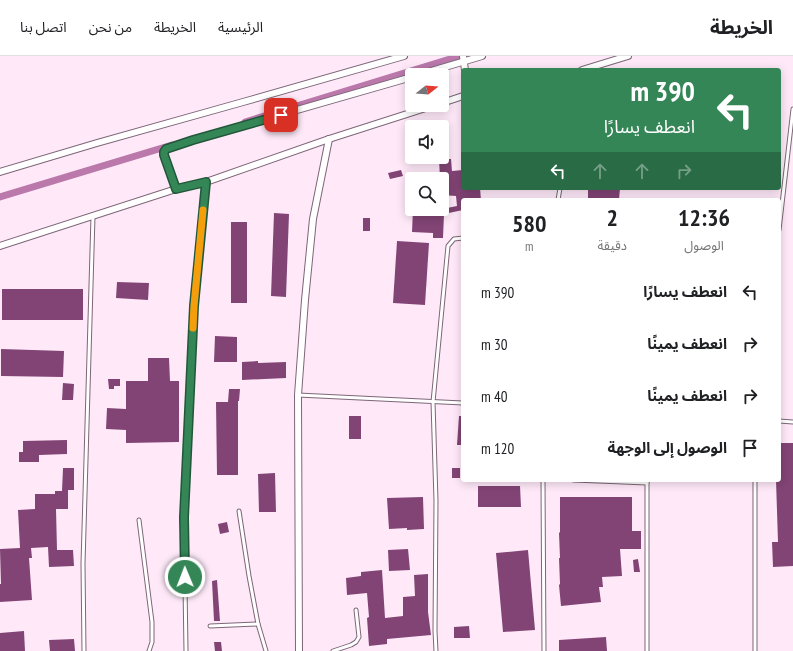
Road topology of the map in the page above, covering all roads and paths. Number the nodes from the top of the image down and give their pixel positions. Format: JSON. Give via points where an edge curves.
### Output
{"nodes":[{"id":1,"x":404,"y":56,"type":"edge"},
{"id":2,"x":482,"y":56,"type":"edge"},
{"id":3,"x":628,"y":56,"type":"edge"},
{"id":4,"x":383,"y":59,"type":"edge"},
{"id":5,"x":463,"y":59,"type":"edge"},
{"id":6,"x":438,"y":68,"type":"edge"},
{"id":7,"x":589,"y":68,"type":"edge"},
{"id":8,"x":405,"y":79,"type":"edge"},
{"id":9,"x":461,"y":97,"type":"edge"},
{"id":10,"x":449,"y":101,"type":"edge"},
{"id":11,"x":793,"y":109,"type":"edge"},
{"id":12,"x":413,"y":112,"type":"edge"},
{"id":13,"x":792,"y":135,"type":"edge"},
{"id":14,"x":329,"y":139,"type":"junction"},
{"id":15,"x":0,"y":172,"type":"edge"},
{"id":16,"x":206,"y":182,"type":"junction"},
{"id":17,"x":176,"y":189,"type":"junction"},
{"id":18,"x":781,"y":215,"type":"edge"},
{"id":19,"x":93,"y":216,"type":"junction"},
{"id":20,"x":461,"y":238,"type":"edge"},
{"id":21,"x":0,"y":246,"type":"edge"},
{"id":22,"x":298,"y":395,"type":"junction"},
{"id":23,"x":433,"y":402,"type":"junction"},
{"id":24,"x":461,"y":403,"type":"edge"},
{"id":25,"x":781,"y":422,"type":"edge"},
{"id":26,"x":793,"y":422,"type":"edge"},
{"id":27,"x":543,"y":482,"type":"edge"},
{"id":28,"x":647,"y":482,"type":"edge"},
{"id":29,"x":755,"y":482,"type":"edge"},
{"id":30,"x":239,"y":511,"type":"dead end"},
{"id":31,"x":139,"y":520,"type":"dead end"},
{"id":32,"x":356,"y":610,"type":"dead end"},
{"id":33,"x":258,"y":624,"type":"junction"},
{"id":34,"x":210,"y":626,"type":"dead end"},
{"id":35,"x":84,"y":651,"type":"edge"},
{"id":36,"x":149,"y":651,"type":"edge"},
{"id":37,"x":186,"y":651,"type":"edge"},
{"id":38,"x":266,"y":651,"type":"edge"},
{"id":39,"x":299,"y":651,"type":"edge"},
{"id":40,"x":333,"y":651,"type":"edge"},
{"id":41,"x":436,"y":651,"type":"edge"},
{"id":42,"x":544,"y":651,"type":"edge"},
{"id":43,"x":647,"y":651,"type":"edge"},
{"id":44,"x":755,"y":651,"type":"edge"}],
"edges":[{"from":1,"to":4,"type":"street"},
{"from":2,"to":5,"type":"street"},
{"from":3,"to":7,"type":"street"},
{"from":4,"to":15,"type":"street"},
{"from":5,"to":6,"type":"street"},
{"from":8,"to":17,"type":"street","via":[[166,149],[164,155]]},
{"from":9,"to":10,"type":"street"},
{"from":11,"to":13,"type":"lane"},
{"from":12,"to":14,"type":"street"},
{"from":13,"to":18,"type":"lane"},
{"from":14,"to":16,"type":"street"},
{"from":14,"to":22,"type":"street","via":[[313,219]]},
{"from":16,"to":17,"type":"street"},
{"from":16,"to":37,"type":"lane","via":[[194,306],[184,517]]},
{"from":17,"to":19,"type":"street"},
{"from":19,"to":21,"type":"street"},
{"from":19,"to":35,"type":"lane","via":[[83,564]]},
{"from":20,"to":23,"type":"lane","via":[[454,239],[448,246]]},
{"from":22,"to":23,"type":"lane"},
{"from":22,"to":39,"type":"street"},
{"from":23,"to":24,"type":"lane"},
{"from":23,"to":41,"type":"lane"},
{"from":25,"to":26,"type":"lane"},
{"from":27,"to":42,"type":"lane"},
{"from":28,"to":43,"type":"lane"},
{"from":29,"to":44,"type":"lane"},
{"from":30,"to":33,"type":"lane"},
{"from":31,"to":36,"type":"lane","via":[[152,622],[152,642]]},
{"from":32,"to":40,"type":"lane","via":[[359,637],[351,645]]},
{"from":33,"to":34,"type":"lane"},
{"from":33,"to":38,"type":"lane"}]}
